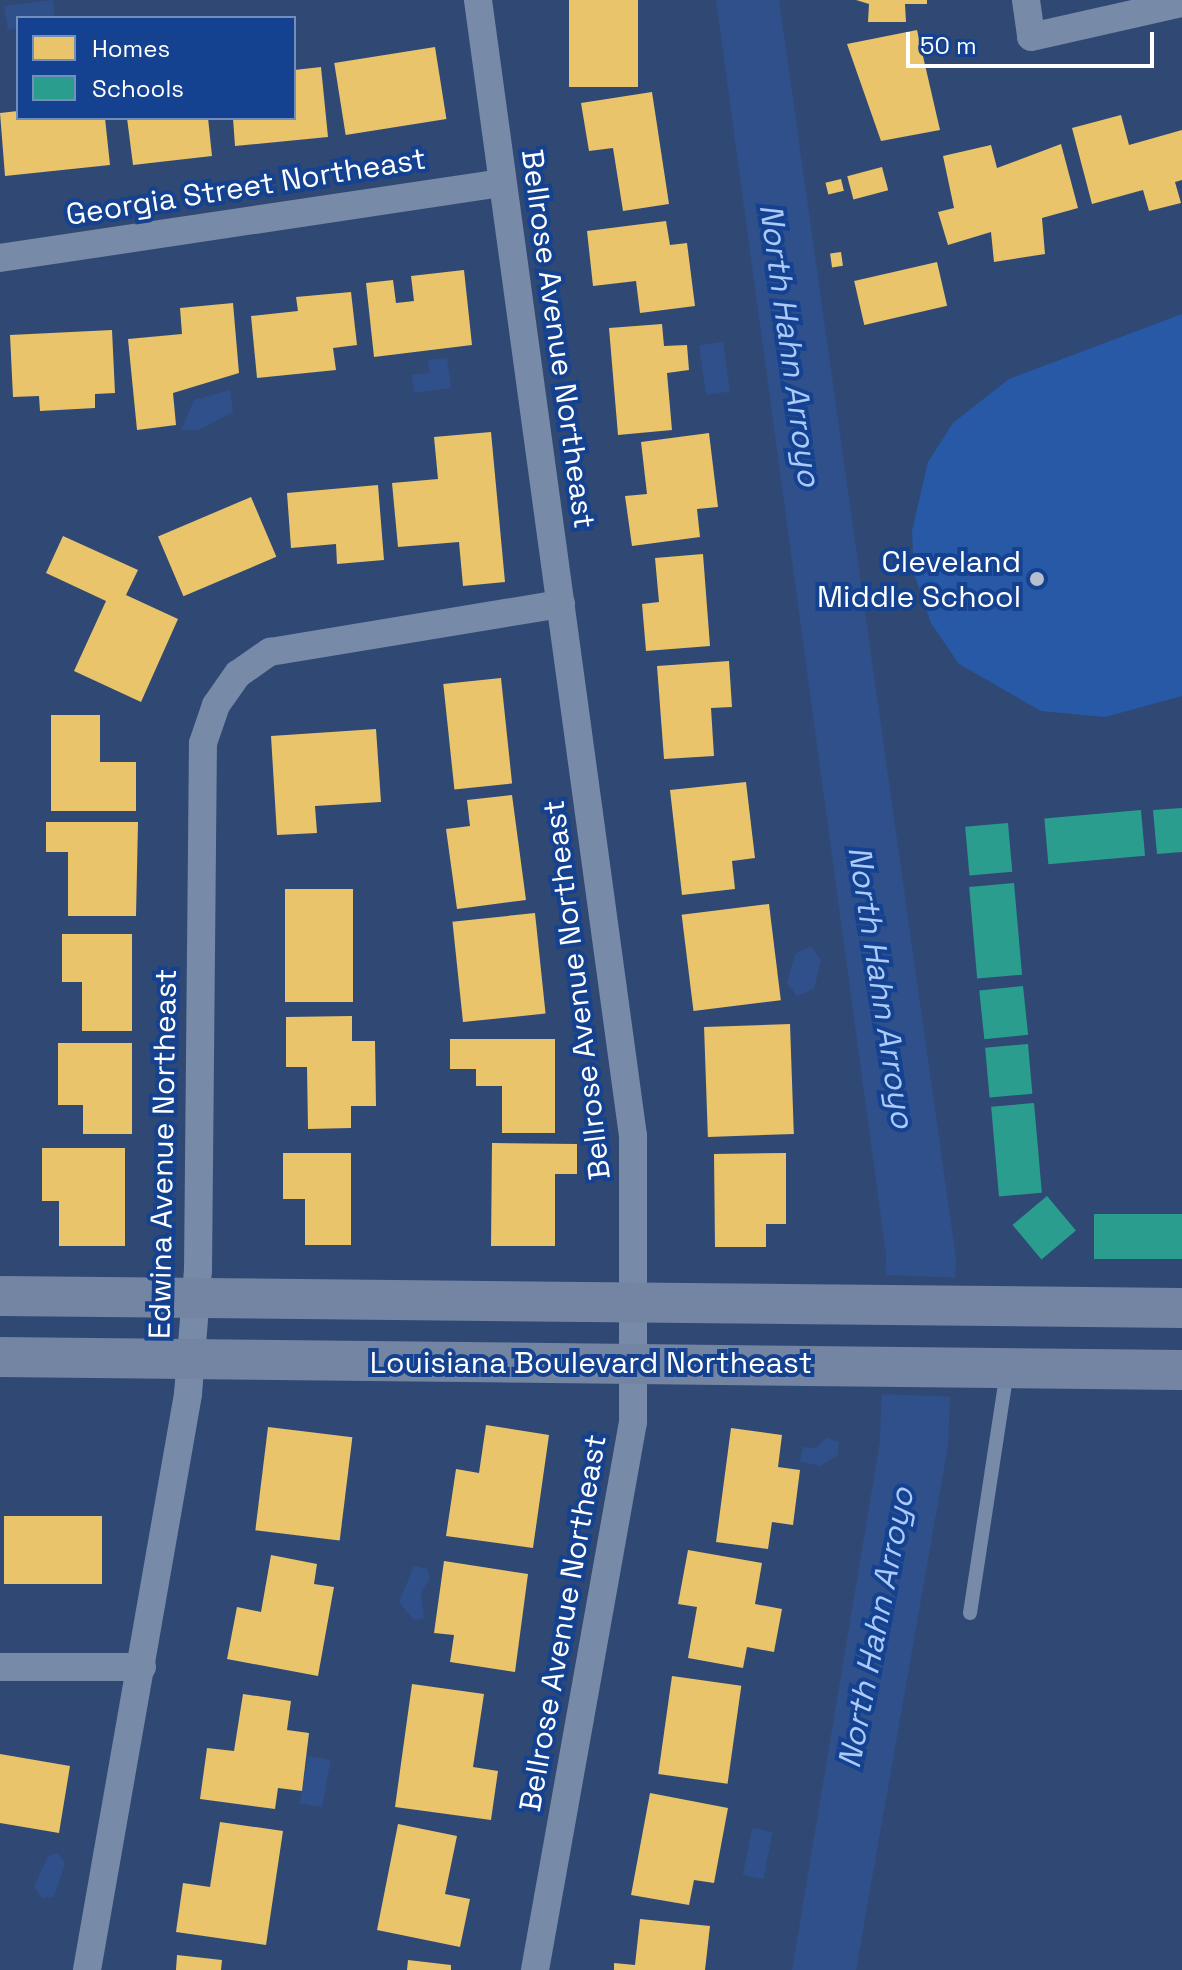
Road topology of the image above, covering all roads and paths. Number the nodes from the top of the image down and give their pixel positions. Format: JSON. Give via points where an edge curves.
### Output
{"nodes":[{"id":1,"x":478,"y":0,"type":"edge"},
{"id":2,"x":1026,"y":0,"type":"edge"},
{"id":3,"x":1182,"y":3,"type":"edge"},
{"id":4,"x":501,"y":183,"type":"junction"},
{"id":5,"x":0,"y":258,"type":"edge"},
{"id":6,"x":561,"y":604,"type":"junction"},
{"id":7,"x":0,"y":1296,"type":"edge"},
{"id":8,"x":196,"y":1297,"type":"junction"},
{"id":9,"x":636,"y":1299,"type":"junction"},
{"id":10,"x":1182,"y":1308,"type":"edge"},
{"id":11,"x":0,"y":1357,"type":"edge"},
{"id":12,"x":191,"y":1359,"type":"junction"},
{"id":13,"x":638,"y":1365,"type":"junction"},
{"id":14,"x":1008,"y":1367,"type":"junction"},
{"id":15,"x":1182,"y":1370,"type":"edge"},
{"id":16,"x":970,"y":1613,"type":"dead end"},
{"id":17,"x":0,"y":1667,"type":"edge"},
{"id":18,"x":142,"y":1667,"type":"junction"},
{"id":19,"x":87,"y":1970,"type":"edge"},
{"id":20,"x":535,"y":1970,"type":"edge"}],
"edges":[{"from":1,"to":4,"type":"street","name":"Bellrose Avenue Northeast"},
{"from":2,"to":3,"type":"street","via":[[1031,37]]},
{"from":4,"to":5,"type":"street","name":"Georgia Street Northeast"},
{"from":4,"to":6,"type":"street","name":"Bellrose Avenue Northeast"},
{"from":6,"to":8,"type":"street","name":"Edwina Avenue Northeast","via":[[270,652],[238,674],[216,705],[203,743]]},
{"from":6,"to":9,"type":"street","name":"Bellrose Avenue Northeast","via":[[622,1033]]},
{"from":7,"to":8,"type":"main road","name":"Louisiana Boulevard Northeast"},
{"from":8,"to":9,"type":"main road","name":"Louisiana Boulevard Northeast"},
{"from":8,"to":12,"type":"street","name":"Edwina Avenue Northeast"},
{"from":9,"to":10,"type":"main road","name":"Louisiana Boulevard Northeast"},
{"from":9,"to":13,"type":"street","name":"Bellrose Avenue Northeast"},
{"from":11,"to":12,"type":"main road","name":"Louisiana Boulevard Northeast"},
{"from":12,"to":13,"type":"main road","name":"Louisiana Boulevard Northeast"},
{"from":12,"to":18,"type":"street","name":"Edwina Avenue Northeast"},
{"from":13,"to":14,"type":"main road","name":"Louisiana Boulevard Northeast"},
{"from":13,"to":20,"type":"street","name":"Bellrose Avenue Northeast"},
{"from":14,"to":15,"type":"main road","name":"Louisiana Boulevard Northeast"},
{"from":14,"to":16,"type":"lane"},
{"from":17,"to":18,"type":"street"},
{"from":18,"to":19,"type":"street","name":"Edwina Avenue Northeast"}]}
